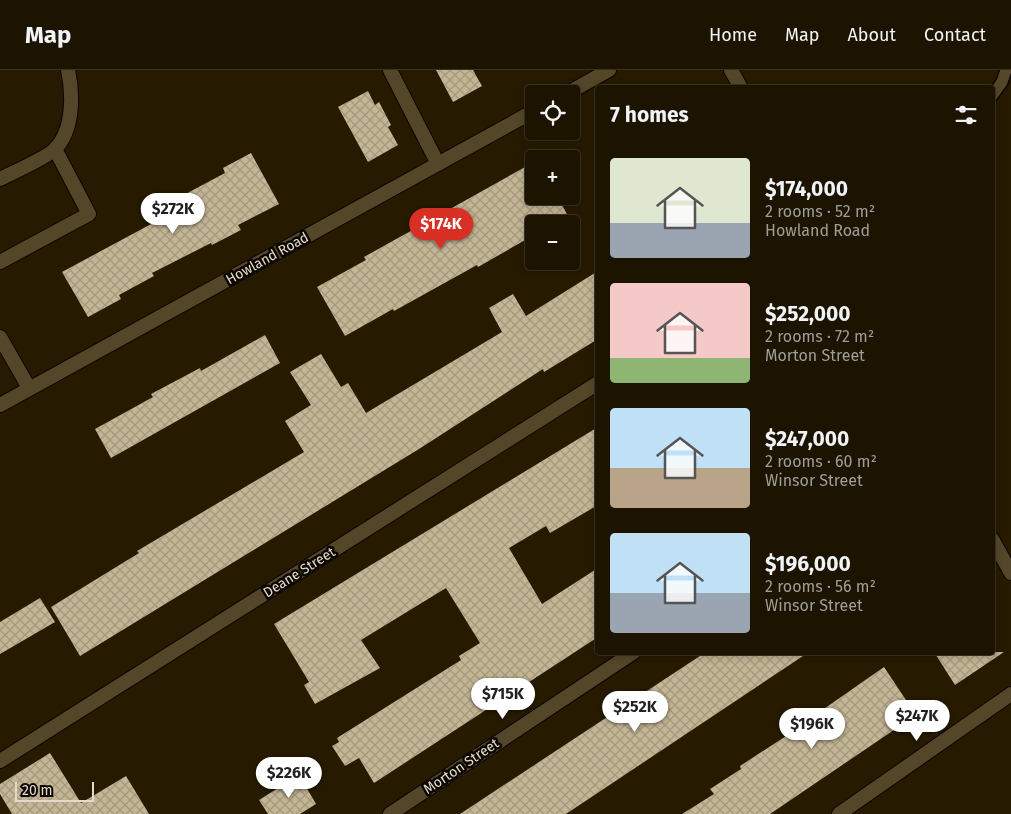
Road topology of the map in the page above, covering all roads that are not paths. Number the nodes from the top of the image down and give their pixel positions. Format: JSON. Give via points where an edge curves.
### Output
{"nodes":[{"id":1,"x":68,"y":70,"type":"edge"},
{"id":2,"x":390,"y":70,"type":"edge"},
{"id":3,"x":609,"y":70,"type":"edge"},
{"id":4,"x":731,"y":70,"type":"edge"},
{"id":5,"x":1006,"y":70,"type":"edge"},
{"id":6,"x":739,"y":85,"type":"edge"},
{"id":7,"x":580,"y":86,"type":"edge"},
{"id":8,"x":995,"y":92,"type":"edge"},
{"id":9,"x":525,"y":117,"type":"edge"},
{"id":10,"x":55,"y":149,"type":"junction"},
{"id":11,"x":438,"y":164,"type":"junction"},
{"id":12,"x":0,"y":179,"type":"edge"},
{"id":13,"x":0,"y":262,"type":"edge"},
{"id":14,"x":0,"y":337,"type":"edge"},
{"id":15,"x":595,"y":385,"type":"edge"},
{"id":16,"x":29,"y":388,"type":"junction"},
{"id":17,"x":0,"y":405,"type":"edge"},
{"id":18,"x":995,"y":544,"type":"edge"},
{"id":19,"x":1011,"y":573,"type":"edge"},
{"id":20,"x":629,"y":655,"type":"edge"},
{"id":21,"x":1011,"y":694,"type":"edge"},
{"id":22,"x":0,"y":761,"type":"edge"},
{"id":23,"x":390,"y":814,"type":"edge"},
{"id":24,"x":840,"y":814,"type":"edge"}],
"edges":[{"from":1,"to":10,"type":"street","via":[[71,92],[69,116],[66,130]]},
{"from":2,"to":11,"type":"street"},
{"from":3,"to":7,"type":"street"},
{"from":4,"to":6,"type":"street"},
{"from":5,"to":8,"type":"lane"},
{"from":9,"to":11,"type":"street","name":"Howland Road"},
{"from":10,"to":12,"type":"street"},
{"from":10,"to":13,"type":"street","via":[[89,214]]},
{"from":11,"to":16,"type":"street","name":"Howland Road"},
{"from":14,"to":16,"type":"street"},
{"from":15,"to":22,"type":"street","name":"Deane Street"},
{"from":16,"to":17,"type":"street","name":"Howland Road"},
{"from":18,"to":19,"type":"street"},
{"from":20,"to":23,"type":"street","name":"Morton Street"},
{"from":21,"to":24,"type":"street"}]}
